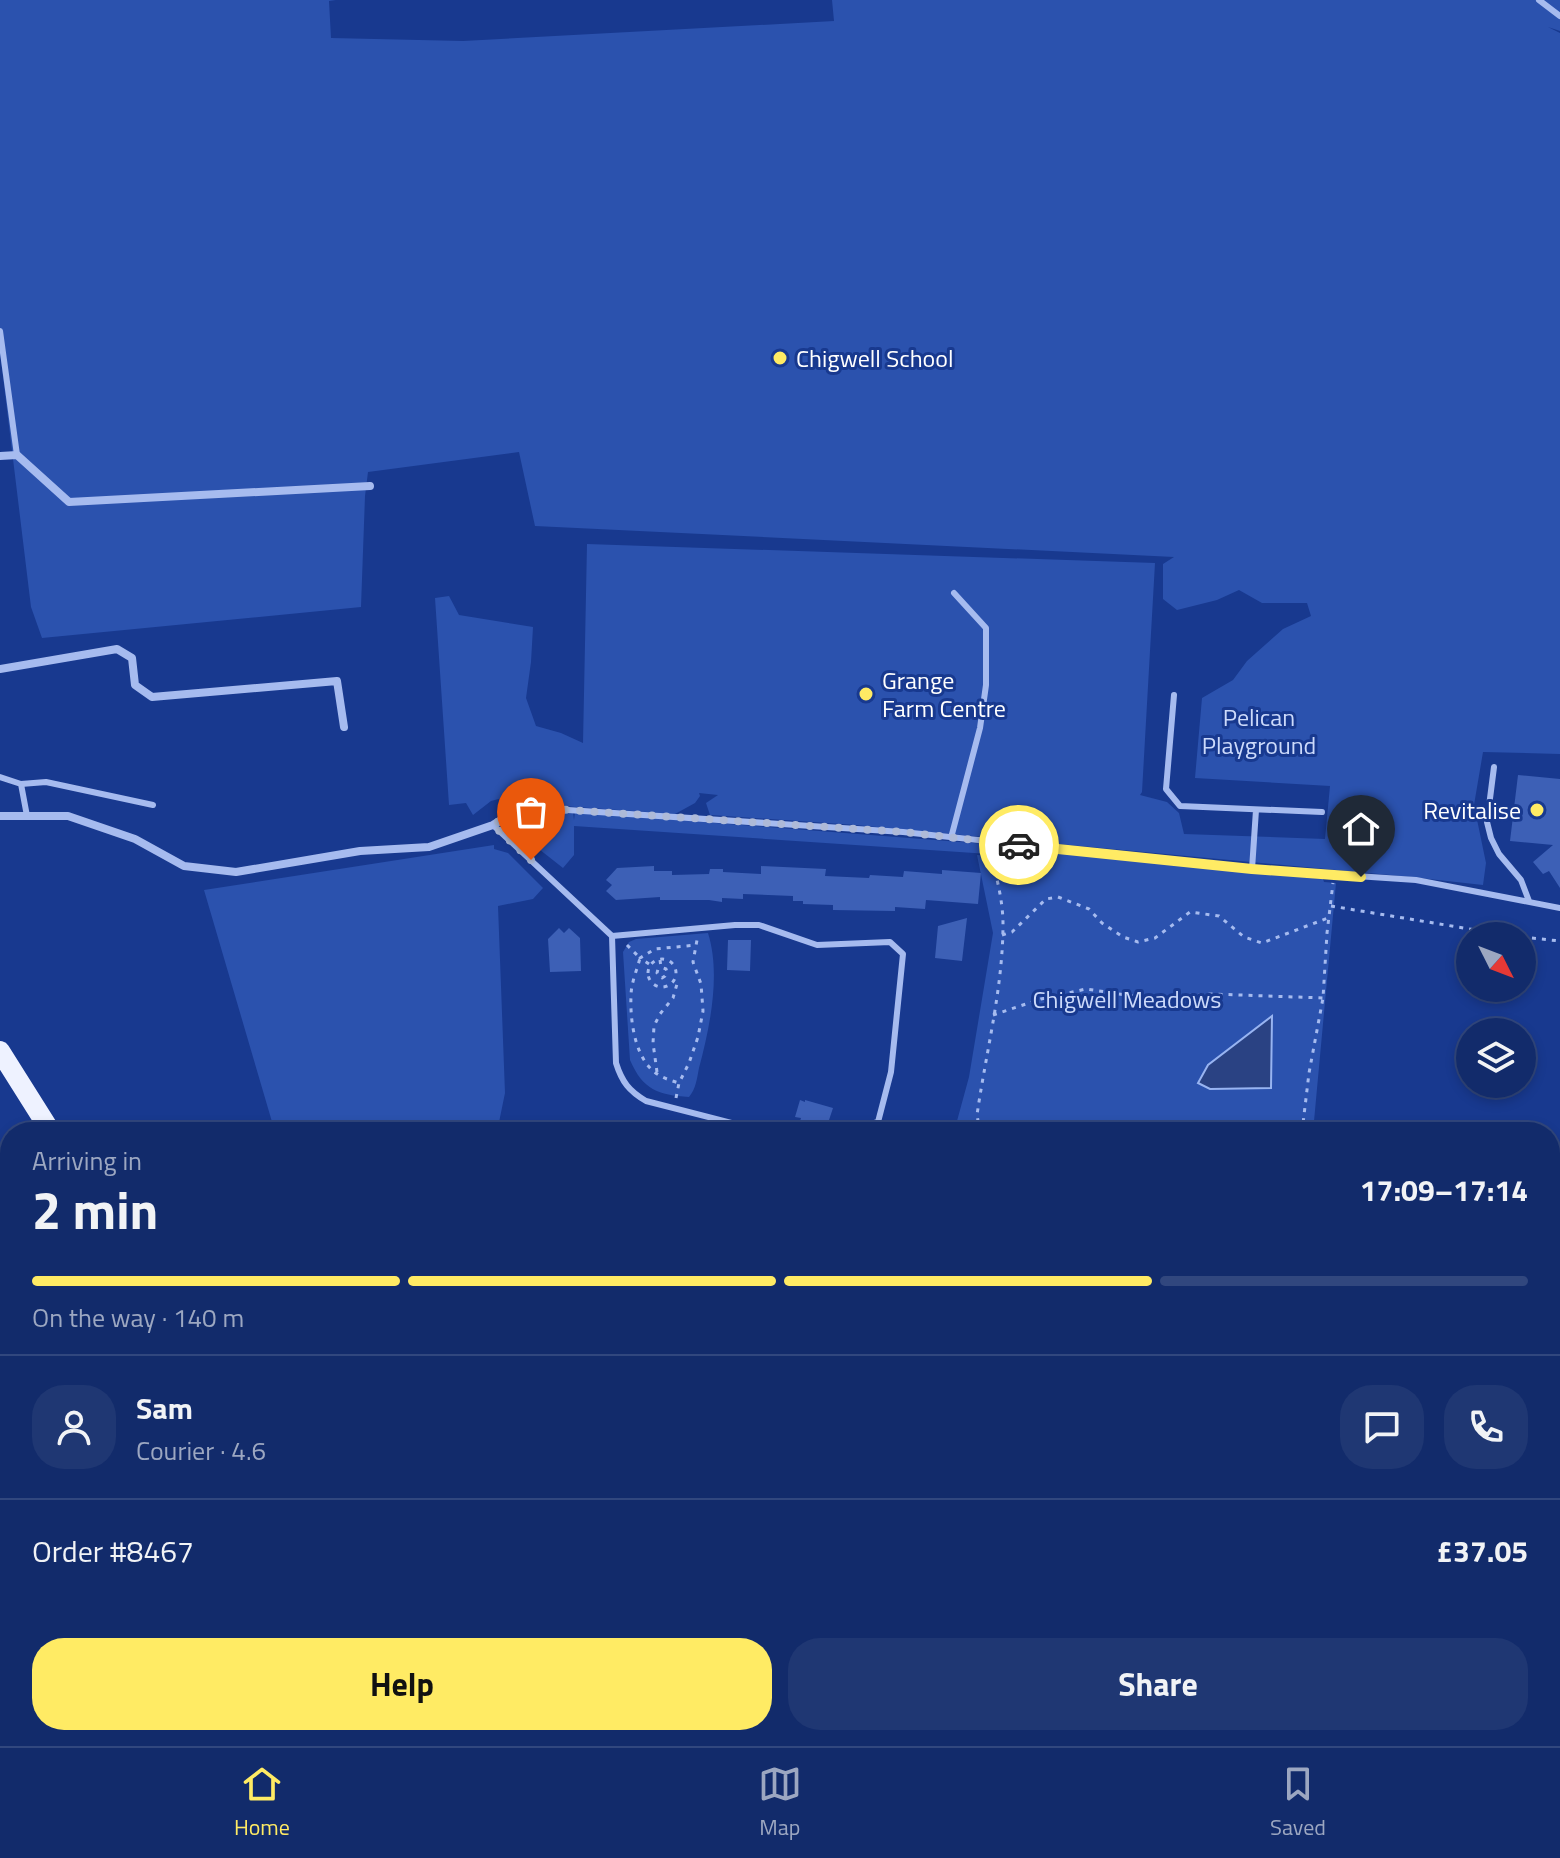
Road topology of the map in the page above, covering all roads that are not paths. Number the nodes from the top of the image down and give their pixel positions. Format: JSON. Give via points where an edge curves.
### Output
{"nodes":[{"id":1,"x":1539,"y":0,"type":"edge"},
{"id":2,"x":1560,"y":16,"type":"edge"},
{"id":3,"x":0,"y":331,"type":"edge"},
{"id":4,"x":17,"y":455,"type":"junction"},
{"id":5,"x":0,"y":456,"type":"edge"},
{"id":6,"x":370,"y":486,"type":"dead end"},
{"id":7,"x":954,"y":593,"type":"dead end"},
{"id":8,"x":0,"y":669,"type":"edge"},
{"id":9,"x":1174,"y":695,"type":"dead end"},
{"id":10,"x":344,"y":727,"type":"dead end"},
{"id":11,"x":1494,"y":767,"type":"dead end"},
{"id":12,"x":0,"y":777,"type":"edge"},
{"id":13,"x":21,"y":784,"type":"junction"},
{"id":14,"x":153,"y":805,"type":"dead end"},
{"id":15,"x":522,"y":807,"type":"joint"},
{"id":16,"x":1256,"y":810,"type":"junction"},
{"id":17,"x":1322,"y":812,"type":"dead end"},
{"id":18,"x":0,"y":816,"type":"edge"},
{"id":19,"x":27,"y":816,"type":"junction"},
{"id":20,"x":493,"y":825,"type":"junction"},
{"id":21,"x":951,"y":838,"type":"junction"},
{"id":22,"x":1252,"y":869,"type":"junction"},
{"id":23,"x":1529,"y":901,"type":"junction"},
{"id":24,"x":1560,"y":908,"type":"edge"},
{"id":25,"x":612,"y":936,"type":"junction"},
{"id":26,"x":3,"y":1061,"type":"edge"},
{"id":27,"x":44,"y":1122,"type":"edge"},
{"id":28,"x":728,"y":1122,"type":"edge"},
{"id":29,"x":878,"y":1122,"type":"edge"}],
"edges":[{"from":1,"to":2,"type":"lane"},
{"from":3,"to":4,"type":"lane"},
{"from":4,"to":5,"type":"street"},
{"from":4,"to":6,"type":"street","via":[[69,502]]},
{"from":7,"to":21,"type":"lane","via":[[986,628],[986,685]]},
{"from":8,"to":10,"type":"street","via":[[117,649],[132,658],[135,685],[152,697],[337,681]]},
{"from":9,"to":16,"type":"lane","via":[[1166,789],[1180,806]]},
{"from":11,"to":23,"type":"lane","via":[[1487,822],[1491,838]]},
{"from":12,"to":13,"type":"lane"},
{"from":13,"to":14,"type":"lane","via":[[46,782]]},
{"from":13,"to":19,"type":"lane"},
{"from":15,"to":20,"type":"street"},
{"from":15,"to":21,"type":"lane"},
{"from":16,"to":17,"type":"lane"},
{"from":16,"to":22,"type":"lane"},
{"from":18,"to":19,"type":"street"},
{"from":19,"to":20,"type":"street","via":[[68,816],[135,839],[184,866],[236,872],[360,851],[429,847]]},
{"from":20,"to":25,"type":"lane"},
{"from":21,"to":22,"type":"lane"},
{"from":22,"to":23,"type":"lane","via":[[1416,880]]},
{"from":23,"to":24,"type":"lane"},
{"from":25,"to":28,"type":"lane","via":[[621,1081],[646,1101]]},
{"from":25,"to":29,"type":"lane","via":[[759,925],[817,945],[890,942],[903,954],[891,1072]]},
{"from":26,"to":27,"type":"main road"}]}
